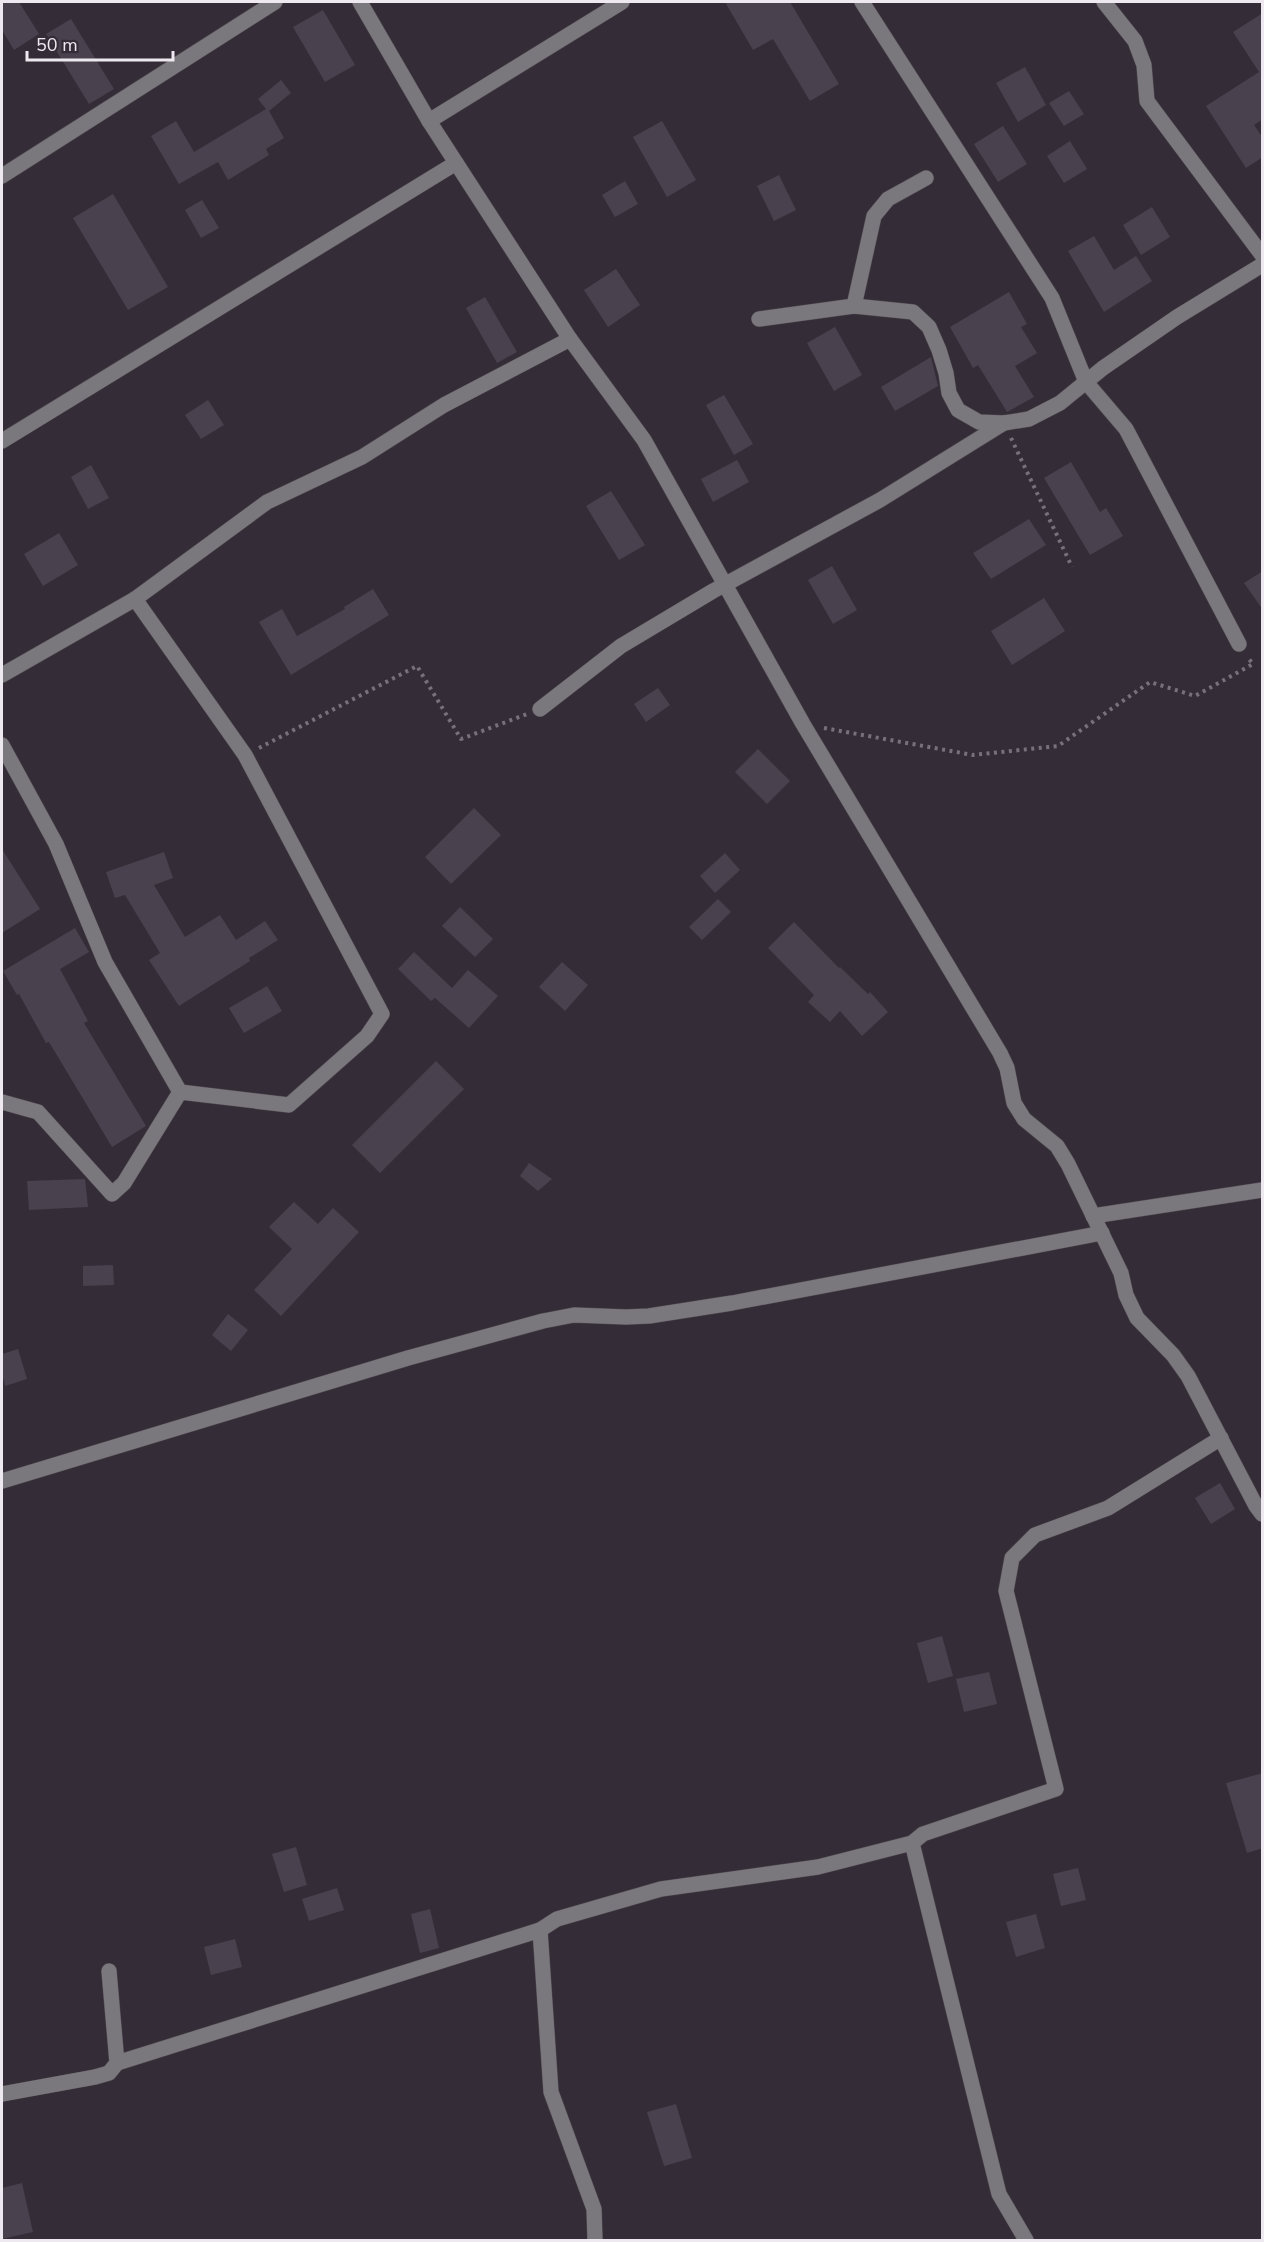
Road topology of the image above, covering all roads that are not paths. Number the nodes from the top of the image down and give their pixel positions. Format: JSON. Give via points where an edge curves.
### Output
{"nodes":[{"id":1,"x":275,"y":2,"type":"edge"},
{"id":2,"x":360,"y":2,"type":"edge"},
{"id":3,"x":622,"y":2,"type":"edge"},
{"id":4,"x":862,"y":2,"type":"edge"},
{"id":5,"x":1104,"y":2,"type":"edge"},
{"id":6,"x":429,"y":121,"type":"junction"},
{"id":7,"x":456,"y":163,"type":"junction"},
{"id":8,"x":2,"y":176,"type":"edge"},
{"id":9,"x":926,"y":178,"type":"dead end"},
{"id":10,"x":1263,"y":255,"type":"edge"},
{"id":11,"x":1263,"y":265,"type":"edge"},
{"id":12,"x":854,"y":306,"type":"junction"},
{"id":13,"x":759,"y":319,"type":"dead end"},
{"id":14,"x":570,"y":339,"type":"junction"},
{"id":15,"x":1086,"y":382,"type":"junction"},
{"id":16,"x":1004,"y":423,"type":"junction"},
{"id":17,"x":2,"y":441,"type":"edge"},
{"id":18,"x":726,"y":586,"type":"junction"},
{"id":19,"x":135,"y":599,"type":"junction"},
{"id":20,"x":1239,"y":644,"type":"road end"},
{"id":21,"x":2,"y":675,"type":"edge"},
{"id":22,"x":540,"y":709,"type":"road end"},
{"id":23,"x":2,"y":746,"type":"edge"},
{"id":24,"x":180,"y":1092,"type":"junction"},
{"id":25,"x":2,"y":1102,"type":"edge"},
{"id":26,"x":1263,"y":1190,"type":"edge"},
{"id":27,"x":1093,"y":1216,"type":"junction"},
{"id":28,"x":1102,"y":1233,"type":"junction"},
{"id":29,"x":1221,"y":1438,"type":"junction"},
{"id":30,"x":2,"y":1481,"type":"edge"},
{"id":31,"x":1263,"y":1514,"type":"edge"},
{"id":32,"x":912,"y":1843,"type":"junction"},
{"id":33,"x":540,"y":1930,"type":"junction"},
{"id":34,"x":109,"y":1971,"type":"dead end"},
{"id":35,"x":117,"y":2063,"type":"junction"},
{"id":36,"x":2,"y":2094,"type":"edge"},
{"id":37,"x":595,"y":2241,"type":"edge"},
{"id":38,"x":1026,"y":2241,"type":"edge"}],
"edges":[{"from":1,"to":8,"type":"street"},
{"from":2,"to":6,"type":"street"},
{"from":3,"to":6,"type":"street"},
{"from":4,"to":15,"type":"street","via":[[1052,298]]},
{"from":5,"to":10,"type":"street","via":[[1135,41],[1144,65],[1147,101]]},
{"from":6,"to":7,"type":"street"},
{"from":7,"to":14,"type":"street"},
{"from":7,"to":17,"type":"street"},
{"from":9,"to":12,"type":"street","via":[[888,199],[874,216]]},
{"from":11,"to":15,"type":"street","via":[[1178,317]]},
{"from":12,"to":13,"type":"street"},
{"from":12,"to":16,"type":"street","via":[[913,312],[929,327],[958,410],[979,422]]},
{"from":14,"to":18,"type":"street","via":[[644,440]]},
{"from":14,"to":19,"type":"street","via":[[444,405],[362,457],[267,502]]},
{"from":15,"to":16,"type":"street","via":[[1050,408]]},
{"from":15,"to":20,"type":"street","via":[[1126,429]]},
{"from":16,"to":18,"type":"street","via":[[880,500]]},
{"from":18,"to":22,"type":"street","via":[[621,646]]},
{"from":18,"to":27,"type":"street","via":[[803,724],[1000,1053],[1014,1103],[1024,1119],[1057,1146]]},
{"from":19,"to":21,"type":"street"},
{"from":19,"to":24,"type":"street","via":[[245,755],[382,1014],[367,1036],[289,1105]]},
{"from":23,"to":24,"type":"street","via":[[56,844],[105,962]]},
{"from":24,"to":25,"type":"street","via":[[124,1183],[112,1194],[38,1112]]},
{"from":26,"to":27,"type":"street"},
{"from":27,"to":28,"type":"street"},
{"from":28,"to":29,"type":"street","via":[[1137,1318],[1183,1369]]},
{"from":28,"to":30,"type":"street","via":[[732,1303],[649,1316],[574,1315],[543,1321]]},
{"from":29,"to":31,"type":"street"},
{"from":29,"to":32,"type":"street","via":[[1108,1508],[1035,1535],[1012,1558],[1006,1591],[1056,1789],[923,1834]]},
{"from":32,"to":33,"type":"street","via":[[818,1868],[661,1889],[557,1919]]},
{"from":32,"to":38,"type":"street","via":[[999,2194]]},
{"from":33,"to":35,"type":"street"},
{"from":33,"to":37,"type":"street","via":[[551,2092],[594,2209]]},
{"from":34,"to":35,"type":"street"},
{"from":35,"to":36,"type":"street","via":[[109,2073],[95,2077]]}]}
